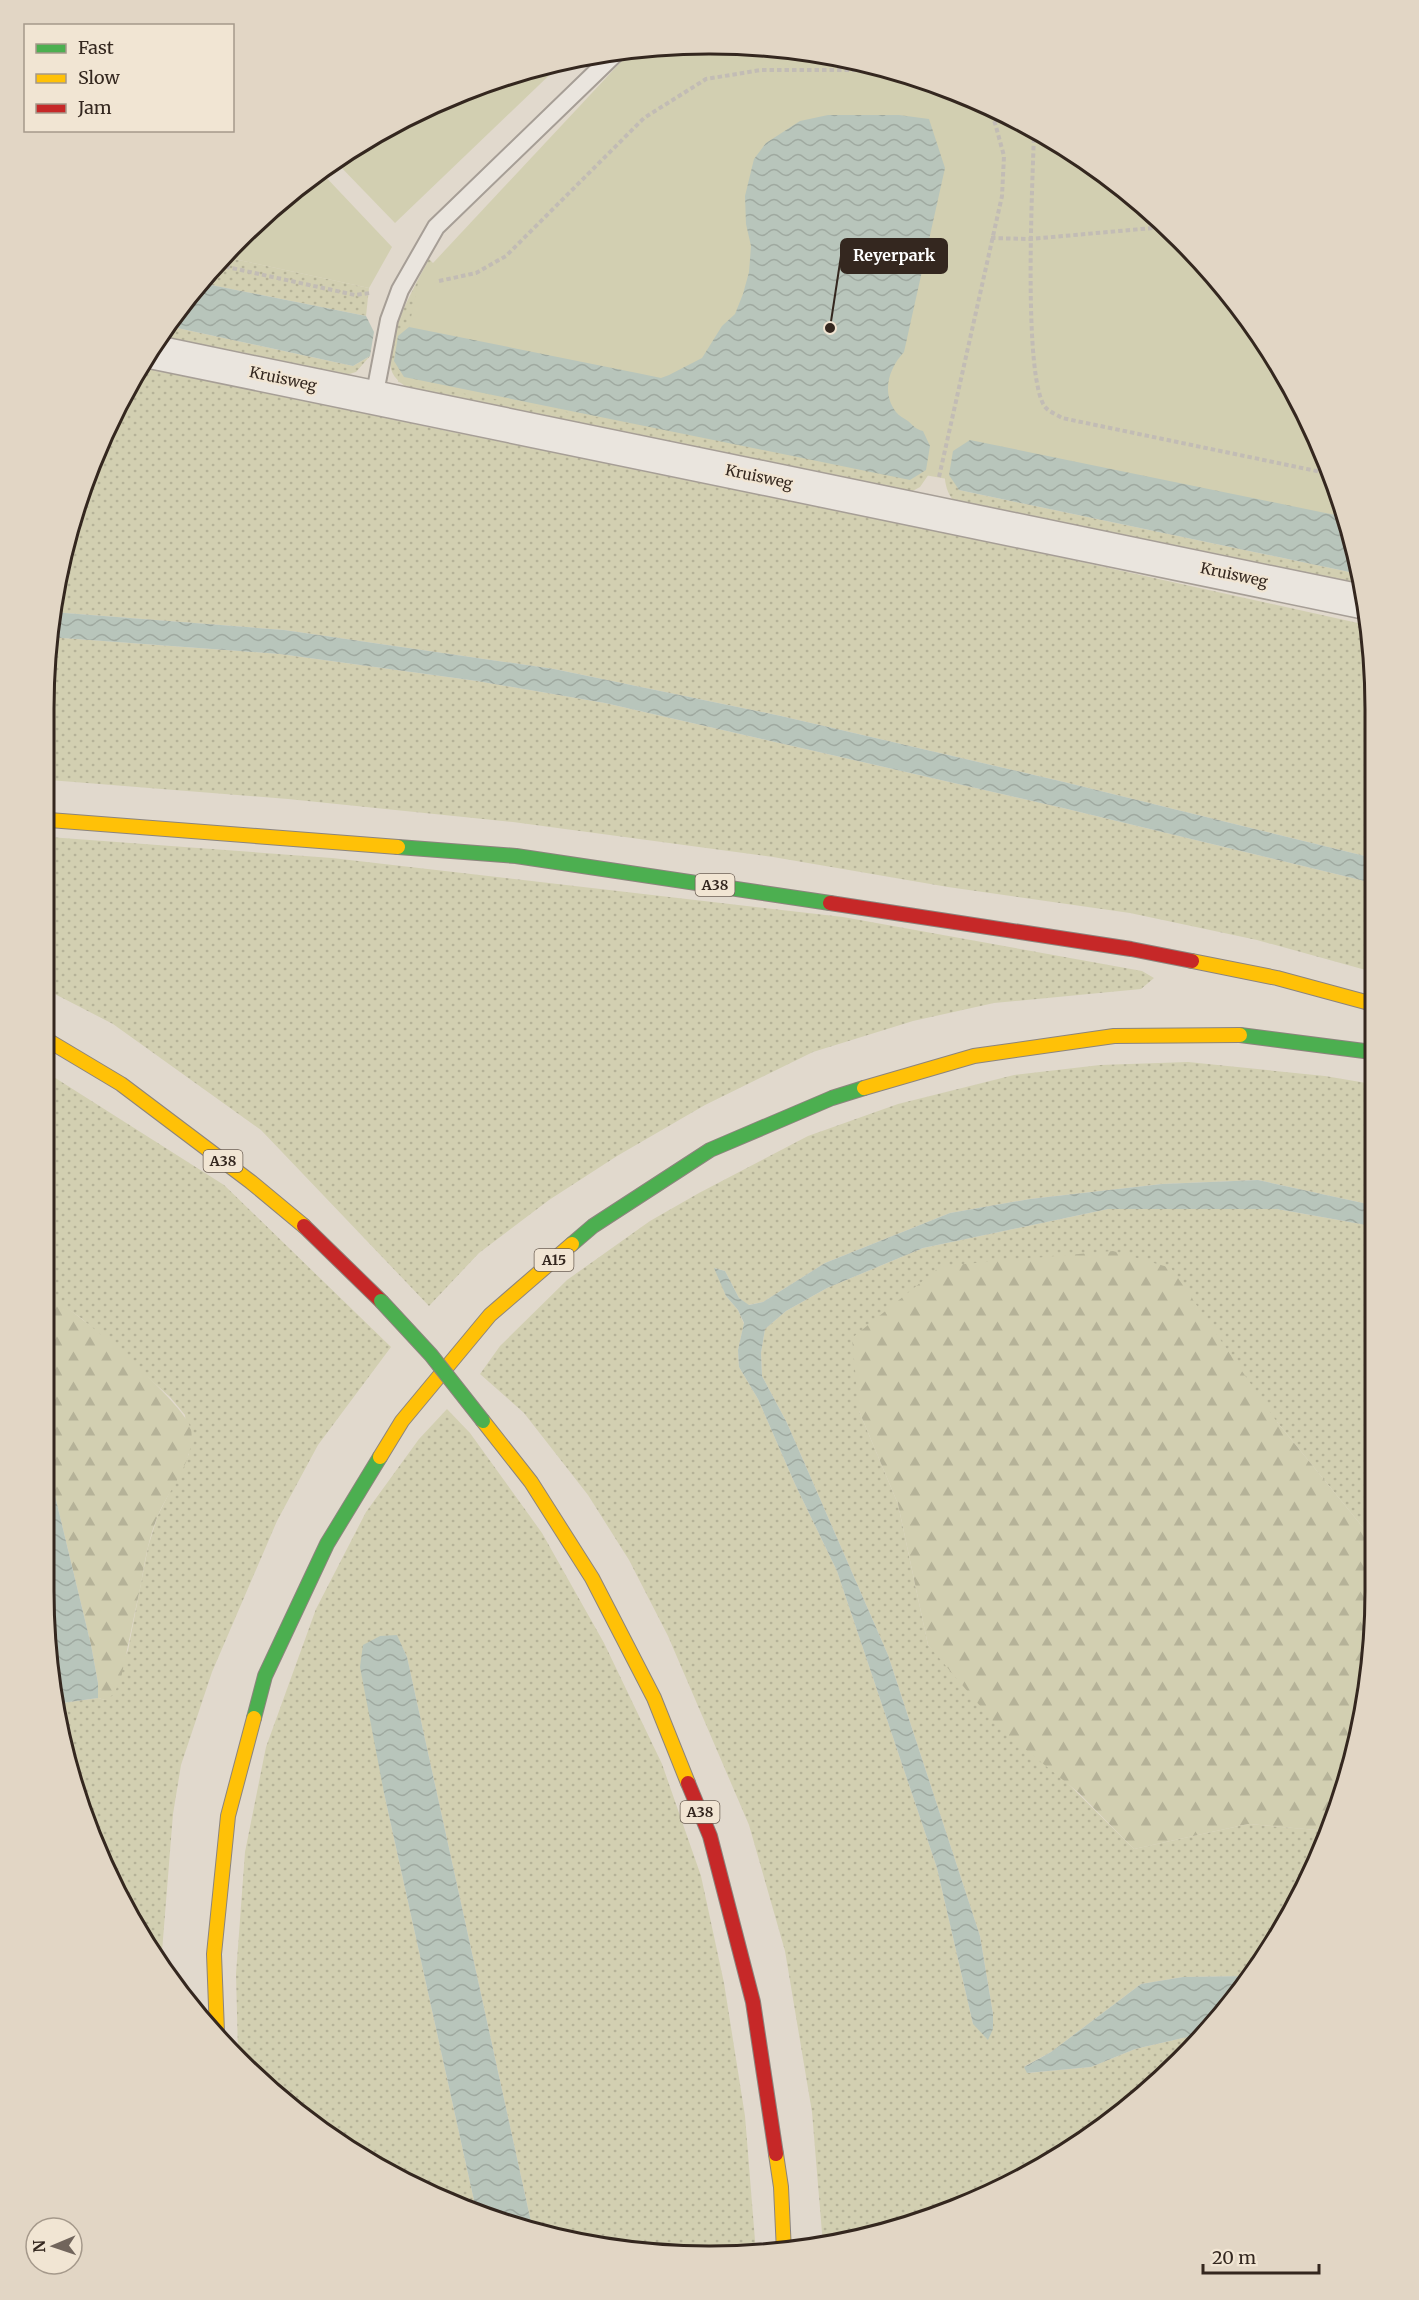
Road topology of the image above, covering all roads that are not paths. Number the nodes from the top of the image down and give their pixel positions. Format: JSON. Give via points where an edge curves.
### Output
{"nodes":[{"id":1,"x":605,"y":63,"type":"edge"},
{"id":2,"x":159,"y":353,"type":"edge"},
{"id":3,"x":375,"y":398,"type":"junction"},
{"id":4,"x":1355,"y":600,"type":"edge"},
{"id":5,"x":54,"y":820,"type":"edge"},
{"id":6,"x":1365,"y":1002,"type":"edge"},
{"id":7,"x":54,"y":1044,"type":"edge"},
{"id":8,"x":1365,"y":1051,"type":"edge"},
{"id":9,"x":218,"y":2024,"type":"edge"},
{"id":10,"x":784,"y":2241,"type":"edge"}],
"edges":[{"from":1,"to":3,"type":"lane","via":[[436,227],[400,290],[389,320]]},
{"from":2,"to":3,"type":"street","name":"Kruisweg"},
{"from":3,"to":4,"type":"street","name":"Kruisweg"},
{"from":5,"to":6,"type":"highway","number":"A38","via":[[516,856],[1131,949],[1277,978]]},
{"from":7,"to":10,"type":"highway","number":"A38","bridge":true,"via":[[121,1084],[251,1182],[312,1233],[381,1301],[430,1355],[531,1482],[592,1578],[654,1698],[710,1836],[753,2002],[781,2187]]},
{"from":8,"to":9,"type":"highway","number":"A15","via":[[1251,1035],[1125,1036],[974,1056],[832,1098],[710,1150],[593,1226],[490,1315],[402,1421],[322,1555],[265,1676],[228,1816],[214,1954]]}]}
